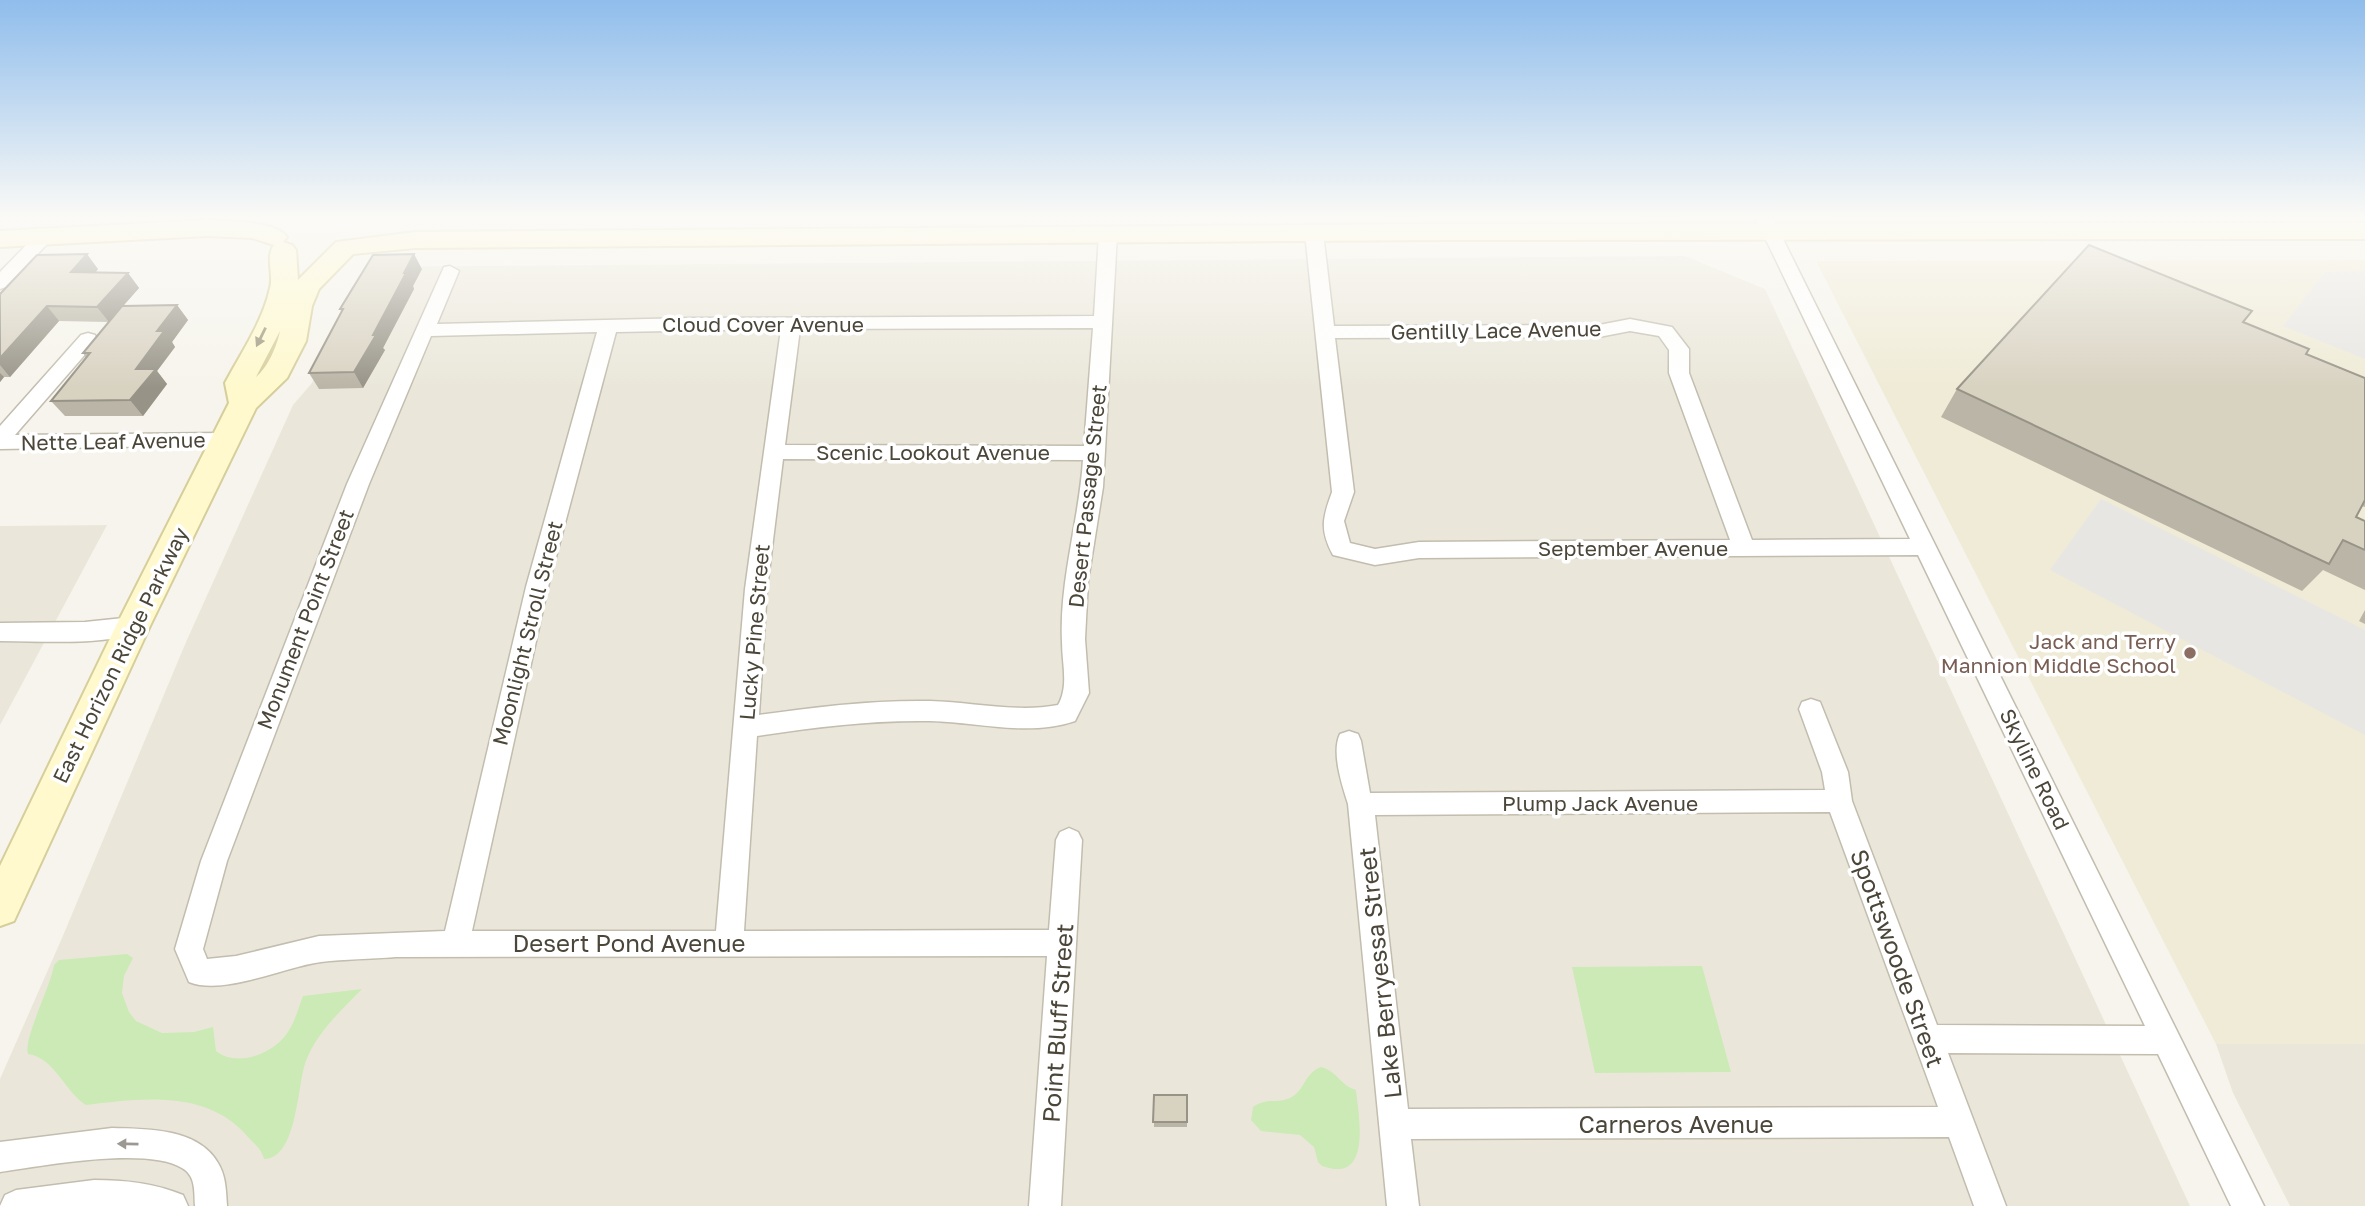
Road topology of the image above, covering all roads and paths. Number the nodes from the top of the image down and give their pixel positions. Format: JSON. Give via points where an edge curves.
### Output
{"nodes":[{"id":1,"x":285,"y":275,"type":"edge"},
{"id":2,"x":317,"y":275,"type":"edge"},
{"id":3,"x":448,"y":275,"type":"edge"},
{"id":4,"x":1105,"y":275,"type":"edge"},
{"id":5,"x":1319,"y":275,"type":"edge"},
{"id":6,"x":1791,"y":275,"type":"edge"},
{"id":7,"x":1102,"y":322,"type":"junction"},
{"id":8,"x":791,"y":324,"type":"junction"},
{"id":9,"x":608,"y":326,"type":"junction"},
{"id":10,"x":423,"y":330,"type":"junction"},
{"id":11,"x":1326,"y":332,"type":"junction"},
{"id":12,"x":88,"y":339,"type":"dead end"},
{"id":13,"x":244,"y":403,"type":"junction"},
{"id":14,"x":225,"y":440,"type":"junction"},
{"id":15,"x":0,"y":441,"type":"edge"},
{"id":16,"x":773,"y":452,"type":"junction"},
{"id":17,"x":1094,"y":453,"type":"junction"},
{"id":18,"x":1744,"y":547,"type":"junction"},
{"id":19,"x":1926,"y":547,"type":"junction"},
{"id":20,"x":133,"y":626,"type":"junction"},
{"id":21,"x":0,"y":632,"type":"edge"},
{"id":22,"x":1811,"y":709,"type":"dead end"},
{"id":23,"x":746,"y":727,"type":"junction"},
{"id":24,"x":1349,"y":741,"type":"dead end"},
{"id":25,"x":1839,"y":801,"type":"junction"},
{"id":26,"x":1362,"y":804,"type":"junction"},
{"id":27,"x":1069,"y":840,"type":"dead end"},
{"id":28,"x":0,"y":908,"type":"edge"},
{"id":29,"x":456,"y":942,"type":"junction"},
{"id":30,"x":729,"y":942,"type":"junction"},
{"id":31,"x":1062,"y":943,"type":"junction"},
{"id":32,"x":199,"y":973,"type":"joint"},
{"id":33,"x":1928,"y":1039,"type":"junction"},
{"id":34,"x":2167,"y":1040,"type":"junction"},
{"id":35,"x":1959,"y":1122,"type":"junction"},
{"id":36,"x":1394,"y":1124,"type":"junction"},
{"id":37,"x":0,"y":1157,"type":"edge"},
{"id":38,"x":16,"y":1206,"type":"edge"},
{"id":39,"x":172,"y":1206,"type":"edge"},
{"id":40,"x":211,"y":1206,"type":"edge"},
{"id":41,"x":1045,"y":1206,"type":"edge"},
{"id":42,"x":1403,"y":1206,"type":"edge"},
{"id":43,"x":1990,"y":1206,"type":"edge"},
{"id":44,"x":2248,"y":1206,"type":"edge"}],
"edges":[{"from":1,"to":13,"type":"main road","name":"East Horizon Ridge Parkway","one_way":true,"via":[[280,299],[239,383]]},
{"from":2,"to":13,"type":"main road","name":"East Horizon Ridge Parkway","via":[[307,285],[292,341],[273,378]]},
{"from":3,"to":10,"type":"street","name":"Monument Point Street"},
{"from":4,"to":7,"type":"street","name":"Desert Passage Street"},
{"from":5,"to":11,"type":"street"},
{"from":6,"to":19,"type":"street","name":"Skyline Road"},
{"from":7,"to":8,"type":"street","name":"Cloud Cover Avenue"},
{"from":7,"to":17,"type":"street","name":"Desert Passage Street"},
{"from":8,"to":9,"type":"street","name":"Cloud Cover Avenue"},
{"from":8,"to":16,"type":"street","name":"Lucky Pine Street"},
{"from":9,"to":10,"type":"street","name":"Cloud Cover Avenue"},
{"from":9,"to":29,"type":"street","name":"Moonlight Stroll Street","via":[[537,587]]},
{"from":10,"to":32,"type":"street","name":"Monument Point Street","via":[[307,610],[214,860],[189,949]]},
{"from":11,"to":18,"type":"street","name":"Gentilly Lace Avenue","via":[[1599,331],[1630,325],[1665,331],[1679,349],[1679,373]]},
{"from":11,"to":18,"type":"street","name":"September Avenue","via":[[1343,492],[1334,521],[1341,549],[1375,556],[1419,550]]},
{"from":12,"to":15,"type":"street"},
{"from":13,"to":14,"type":"main road","name":"East Horizon Ridge Parkway"},
{"from":14,"to":15,"type":"street","name":"Nette Leaf Avenue"},
{"from":14,"to":20,"type":"main road","name":"East Horizon Ridge Parkway"},
{"from":16,"to":17,"type":"street","name":"Scenic Lookout Avenue"},
{"from":16,"to":23,"type":"street","name":"Lucky Pine Street","via":[[756,589]]},
{"from":17,"to":23,"type":"street","name":"Desert Passage Street","via":[[1077,581],[1073,639],[1077,693],[1066,714],[1043,720],[932,710],[880,712]]},
{"from":18,"to":19,"type":"street","name":"September Avenue"},
{"from":19,"to":34,"type":"street","name":"Skyline Road"},
{"from":20,"to":21,"type":"street"},
{"from":20,"to":28,"type":"main road","name":"East Horizon Ridge Parkway"},
{"from":22,"to":25,"type":"street","name":"Spottswoode Street","via":[[1835,772]]},
{"from":23,"to":30,"type":"street","name":"Lucky Pine Street"},
{"from":24,"to":26,"type":"street","name":"Lake Berryessa Street","via":[[1354,784]]},
{"from":25,"to":26,"type":"street","name":"Plump Jack Avenue"},
{"from":25,"to":33,"type":"street","name":"Spottswoode Street"},
{"from":26,"to":36,"type":"street","name":"Lake Berryessa Street"},
{"from":27,"to":31,"type":"street","name":"Point Bluff Street"},
{"from":29,"to":30,"type":"street","name":"Desert Pond Avenue"},
{"from":29,"to":32,"type":"street","name":"Desert Pond Avenue","via":[[319,949]]},
{"from":30,"to":31,"type":"street","name":"Desert Pond Avenue"},
{"from":31,"to":41,"type":"street","name":"Point Bluff Street"},
{"from":33,"to":34,"type":"street"},
{"from":33,"to":35,"type":"street","name":"Spottswoode Street"},
{"from":34,"to":44,"type":"street","name":"Skyline Road"},
{"from":35,"to":36,"type":"street","name":"Carneros Avenue"},
{"from":35,"to":43,"type":"street","name":"Spottswoode Street"},
{"from":36,"to":42,"type":"street","name":"Lake Berryessa Street"},
{"from":40,"to":37,"type":"street","one_way":true,"via":[[207,1173],[194,1157],[165,1146],[88,1144]]},
{"from":38,"to":39,"type":"street","via":[[111,1194]]}]}
